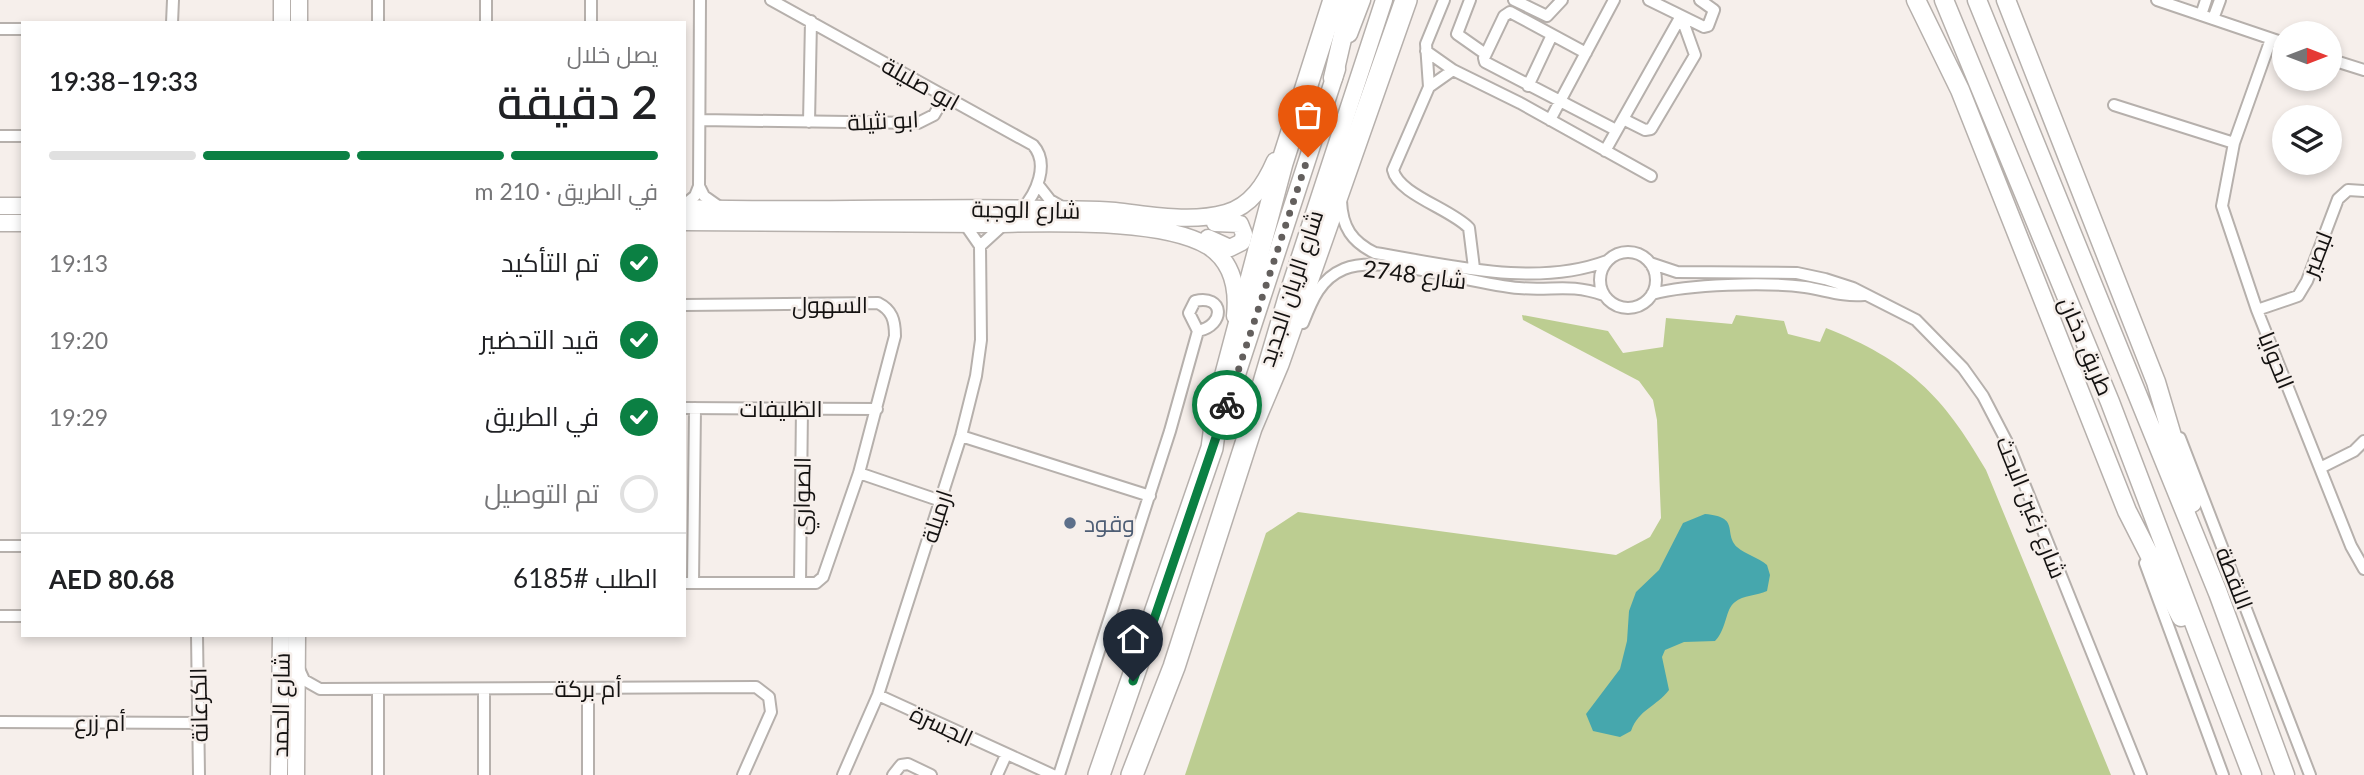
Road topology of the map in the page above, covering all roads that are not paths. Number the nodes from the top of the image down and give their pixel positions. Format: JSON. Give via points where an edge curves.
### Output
{"nodes":[{"id":1,"x":173,"y":0,"type":"edge"},
{"id":2,"x":282,"y":0,"type":"edge"},
{"id":3,"x":299,"y":0,"type":"edge"},
{"id":4,"x":378,"y":0,"type":"edge"},
{"id":5,"x":486,"y":0,"type":"edge"},
{"id":6,"x":591,"y":0,"type":"edge"},
{"id":7,"x":700,"y":0,"type":"edge"},
{"id":8,"x":771,"y":0,"type":"edge"},
{"id":9,"x":1334,"y":0,"type":"edge"},
{"id":10,"x":1351,"y":0,"type":"edge"},
{"id":11,"x":1362,"y":0,"type":"edge"},
{"id":12,"x":1384,"y":0,"type":"edge"},
{"id":13,"x":1406,"y":0,"type":"edge"},
{"id":14,"x":1444,"y":0,"type":"edge"},
{"id":15,"x":1470,"y":0,"type":"edge"},
{"id":16,"x":1514,"y":0,"type":"edge"},
{"id":17,"x":1562,"y":0,"type":"edge"},
{"id":18,"x":1614,"y":0,"type":"edge"},
{"id":19,"x":1650,"y":0,"type":"edge"},
{"id":20,"x":1700,"y":0,"type":"edge"},
{"id":21,"x":1916,"y":0,"type":"edge"},
{"id":22,"x":1926,"y":0,"type":"edge"},
{"id":23,"x":1944,"y":0,"type":"edge"},
{"id":24,"x":1977,"y":0,"type":"edge"},
{"id":25,"x":2006,"y":0,"type":"edge"},
{"id":26,"x":2016,"y":0,"type":"edge"},
{"id":27,"x":2157,"y":0,"type":"edge"},
{"id":28,"x":2206,"y":0,"type":"edge"},
{"id":29,"x":2220,"y":0,"type":"edge"},
{"id":30,"x":2201,"y":15,"type":"junction"},
{"id":31,"x":1681,"y":16,"type":"junction"},
{"id":32,"x":2213,"y":19,"type":"junction"},
{"id":33,"x":172,"y":21,"type":"edge"},
{"id":34,"x":282,"y":21,"type":"edge"},
{"id":35,"x":299,"y":21,"type":"edge"},
{"id":36,"x":378,"y":21,"type":"edge"},
{"id":37,"x":486,"y":21,"type":"edge"},
{"id":38,"x":591,"y":21,"type":"edge"},
{"id":39,"x":811,"y":21,"type":"junction"},
{"id":40,"x":0,"y":29,"type":"edge"},
{"id":41,"x":21,"y":29,"type":"edge"},
{"id":42,"x":1552,"y":35,"type":"junction"},
{"id":43,"x":2271,"y":39,"type":"joint"},
{"id":44,"x":1426,"y":51,"type":"junction"},
{"id":45,"x":1484,"y":52,"type":"junction"},
{"id":46,"x":1586,"y":53,"type":"junction"},
{"id":47,"x":2342,"y":63,"type":"edge"},
{"id":48,"x":1453,"y":70,"type":"junction"},
{"id":49,"x":2364,"y":70,"type":"edge"},
{"id":50,"x":1334,"y":78,"type":"junction"},
{"id":51,"x":1528,"y":86,"type":"junction"},
{"id":52,"x":1429,"y":87,"type":"junction"},
{"id":53,"x":1960,"y":90,"type":"junction"},
{"id":54,"x":945,"y":96,"type":"junction"},
{"id":55,"x":1302,"y":100,"type":"junction"},
{"id":56,"x":1561,"y":100,"type":"junction"},
{"id":57,"x":2046,"y":105,"type":"junction"},
{"id":58,"x":2114,"y":105,"type":"dead end"},
{"id":59,"x":1623,"y":119,"type":"junction"},
{"id":60,"x":700,"y":120,"type":"junction"},
{"id":61,"x":1550,"y":120,"type":"junction"},
{"id":62,"x":809,"y":122,"type":"junction"},
{"id":63,"x":1616,"y":130,"type":"junction"},
{"id":64,"x":0,"y":136,"type":"edge"},
{"id":65,"x":21,"y":136,"type":"edge"},
{"id":66,"x":2234,"y":143,"type":"junction"},
{"id":67,"x":1605,"y":151,"type":"junction"},
{"id":68,"x":1651,"y":176,"type":"dead end"},
{"id":69,"x":699,"y":186,"type":"junction"},
{"id":70,"x":1039,"y":186,"type":"junction"},
{"id":71,"x":1340,"y":188,"type":"junction"},
{"id":72,"x":2364,"y":191,"type":"edge"},
{"id":73,"x":0,"y":206,"type":"edge"},
{"id":74,"x":21,"y":206,"type":"edge"},
{"id":75,"x":723,"y":209,"type":"junction"},
{"id":76,"x":1022,"y":209,"type":"junction"},
{"id":77,"x":1065,"y":210,"type":"junction"},
{"id":78,"x":686,"y":215,"type":"edge"},
{"id":79,"x":686,"y":217,"type":"edge"},
{"id":80,"x":686,"y":217,"type":"edge"},
{"id":81,"x":0,"y":223,"type":"edge"},
{"id":82,"x":21,"y":223,"type":"edge"},
{"id":83,"x":964,"y":223,"type":"junction"},
{"id":84,"x":1005,"y":224,"type":"junction"},
{"id":85,"x":1171,"y":225,"type":"junction"},
{"id":86,"x":979,"y":246,"type":"junction"},
{"id":87,"x":1607,"y":261,"type":"junction"},
{"id":88,"x":1650,"y":263,"type":"junction"},
{"id":89,"x":1474,"y":268,"type":"junction"},
{"id":90,"x":1504,"y":272,"type":"junction"},
{"id":91,"x":1504,"y":286,"type":"junction"},
{"id":92,"x":1652,"y":294,"type":"junction"},
{"id":93,"x":1604,"y":295,"type":"junction"},
{"id":94,"x":1864,"y":295,"type":"junction"},
{"id":95,"x":686,"y":305,"type":"edge"},
{"id":96,"x":2257,"y":310,"type":"junction"},
{"id":97,"x":1198,"y":331,"type":"dead end"},
{"id":98,"x":1232,"y":351,"type":"junction"},
{"id":99,"x":1278,"y":364,"type":"junction"},
{"id":100,"x":2155,"y":382,"type":"junction"},
{"id":101,"x":690,"y":408,"type":"edge"},
{"id":102,"x":802,"y":408,"type":"junction"},
{"id":103,"x":877,"y":409,"type":"junction"},
{"id":104,"x":1251,"y":428,"type":"junction"},
{"id":105,"x":961,"y":436,"type":"junction"},
{"id":106,"x":2364,"y":441,"type":"edge"},
{"id":107,"x":1212,"y":448,"type":"junction"},
{"id":108,"x":2320,"y":468,"type":"junction"},
{"id":109,"x":859,"y":473,"type":"junction"},
{"id":110,"x":1150,"y":496,"type":"junction"},
{"id":111,"x":941,"y":501,"type":"junction"},
{"id":112,"x":2127,"y":511,"type":"junction"},
{"id":113,"x":21,"y":546,"type":"edge"},
{"id":114,"x":0,"y":547,"type":"edge"},
{"id":115,"x":2364,"y":569,"type":"edge"},
{"id":116,"x":689,"y":583,"type":"edge"},
{"id":117,"x":800,"y":583,"type":"junction"},
{"id":118,"x":2218,"y":593,"type":"junction"},
{"id":119,"x":0,"y":616,"type":"edge"},
{"id":120,"x":21,"y":616,"type":"edge"},
{"id":121,"x":197,"y":637,"type":"edge"},
{"id":122,"x":281,"y":637,"type":"edge"},
{"id":123,"x":297,"y":637,"type":"edge"},
{"id":124,"x":297,"y":665,"type":"junction"},
{"id":125,"x":588,"y":688,"type":"junction"},
{"id":126,"x":320,"y":689,"type":"junction"},
{"id":127,"x":378,"y":689,"type":"junction"},
{"id":128,"x":484,"y":689,"type":"junction"},
{"id":129,"x":878,"y":695,"type":"junction"},
{"id":130,"x":2221,"y":695,"type":"junction"},
{"id":131,"x":297,"y":716,"type":"junction"},
{"id":132,"x":0,"y":722,"type":"edge"},
{"id":133,"x":200,"y":723,"type":"junction"},
{"id":134,"x":2211,"y":744,"type":"junction"},
{"id":135,"x":1006,"y":755,"type":"junction"},
{"id":136,"x":2139,"y":772,"type":"edge"},
{"id":137,"x":199,"y":775,"type":"edge"},
{"id":138,"x":279,"y":775,"type":"edge"},
{"id":139,"x":296,"y":775,"type":"edge"},
{"id":140,"x":378,"y":775,"type":"edge"},
{"id":141,"x":484,"y":775,"type":"edge"},
{"id":142,"x":588,"y":775,"type":"edge"},
{"id":143,"x":743,"y":775,"type":"edge"},
{"id":144,"x":843,"y":775,"type":"edge"},
{"id":145,"x":893,"y":775,"type":"edge"},
{"id":146,"x":931,"y":775,"type":"edge"},
{"id":147,"x":997,"y":775,"type":"edge"},
{"id":148,"x":1053,"y":775,"type":"edge"},
{"id":149,"x":1059,"y":775,"type":"edge"},
{"id":150,"x":1099,"y":775,"type":"edge"},
{"id":151,"x":1132,"y":775,"type":"edge"},
{"id":152,"x":2215,"y":775,"type":"edge"},
{"id":153,"x":2223,"y":775,"type":"edge"},
{"id":154,"x":2252,"y":775,"type":"edge"},
{"id":155,"x":2285,"y":775,"type":"edge"},
{"id":156,"x":2310,"y":775,"type":"edge"}],
"edges":[{"from":1,"to":33,"type":"street"},
{"from":2,"to":34,"type":"street"},
{"from":3,"to":35,"type":"street"},
{"from":4,"to":36,"type":"street"},
{"from":5,"to":37,"type":"street"},
{"from":6,"to":38,"type":"street"},
{"from":7,"to":60,"type":"street"},
{"from":8,"to":39,"type":"street","name":"ابو صليلة"},
{"from":9,"to":55,"type":"highway"},
{"from":10,"to":50,"type":"main road"},
{"from":11,"to":50,"type":"street","name":"شارع الريان الجديد"},
{"from":12,"to":104,"type":"street","name":"شارع الريان الجديد","via":[[1265,365]]},
{"from":13,"to":71,"type":"highway"},
{"from":14,"to":44,"type":"street"},
{"from":15,"to":45,"type":"street","via":[[1457,34]]},
{"from":16,"to":17,"type":"street","via":[[1547,16]]},
{"from":18,"to":46,"type":"street"},
{"from":19,"to":31,"type":"street"},
{"from":20,"to":31,"type":"street","via":[[1714,10],[1708,26]]},
{"from":21,"to":53,"type":"main road"},
{"from":22,"to":53,"type":"main road"},
{"from":23,"to":130,"type":"main road","name":"طريق دخان","via":[[2110,402]]},
{"from":24,"to":118,"type":"main road","name":"طريق دخان"},
{"from":25,"to":57,"type":"main road"},
{"from":26,"to":57,"type":"main road"},
{"from":27,"to":30,"type":"street"},
{"from":28,"to":30,"type":"street"},
{"from":29,"to":32,"type":"street"},
{"from":30,"to":32,"type":"street"},
{"from":31,"to":59,"type":"street"},
{"from":31,"to":59,"type":"street","via":[[1695,55],[1651,129]]},
{"from":32,"to":43,"type":"street"},
{"from":39,"to":54,"type":"street","name":"ابو صليلة"},
{"from":39,"to":62,"type":"street"},
{"from":40,"to":41,"type":"street"},
{"from":42,"to":45,"type":"street","via":[[1506,13]]},
{"from":42,"to":46,"type":"street"},
{"from":42,"to":51,"type":"street"},
{"from":43,"to":66,"type":"street","name":"الحوايا"},
{"from":44,"to":48,"type":"street"},
{"from":44,"to":52,"type":"street"},
{"from":45,"to":51,"type":"street","via":[[1485,62]]},
{"from":46,"to":56,"type":"street"},
{"from":47,"to":49,"type":"street"},
{"from":48,"to":52,"type":"street"},
{"from":48,"to":61,"type":"street"},
{"from":50,"to":107,"type":"street","name":"شارع الريان الجديد"},
{"from":51,"to":56,"type":"street"},
{"from":52,"to":89,"type":"street","via":[[1394,163],[1395,176],[1469,228]]},
{"from":53,"to":112,"type":"main road"},
{"from":54,"to":62,"type":"street","name":"ابو نثيلة","via":[[933,115],[918,123]]},
{"from":54,"to":70,"type":"street","name":"ابو صليلة","via":[[1033,145],[1039,157]]},
{"from":55,"to":85,"type":"street","name":"شارع الوجبة","via":[[1267,178],[1250,200],[1227,213]]},
{"from":55,"to":98,"type":"highway"},
{"from":56,"to":61,"type":"street"},
{"from":56,"to":63,"type":"street"},
{"from":57,"to":100,"type":"main road"},
{"from":58,"to":66,"type":"street"},
{"from":59,"to":63,"type":"street"},
{"from":60,"to":62,"type":"street","name":"ابو نثيلة"},
{"from":60,"to":69,"type":"street"},
{"from":61,"to":67,"type":"street"},
{"from":63,"to":67,"type":"street"},
{"from":64,"to":65,"type":"street"},
{"from":66,"to":96,"type":"street","name":"الحوايا","via":[[2222,206]]},
{"from":67,"to":68,"type":"street"},
{"from":69,"to":75,"type":"street","via":[[704,196]]},
{"from":69,"to":78,"type":"street"},
{"from":70,"to":76,"type":"street"},
{"from":70,"to":77,"type":"street"},
{"from":71,"to":89,"type":"street","name":"شارع 2748","via":[[1343,222],[1364,248]]},
{"from":71,"to":99,"type":"highway"},
{"from":72,"to":96,"type":"street","name":"لبصير","via":[[2348,190],[2337,199],[2298,296]]},
{"from":73,"to":74,"type":"street"},
{"from":75,"to":76,"type":"street","name":"شارع الوجبة"},
{"from":75,"to":79,"type":"street","name":"شارع الوجبة"},
{"from":76,"to":77,"type":"street","name":"شارع الوجبة"},
{"from":77,"to":85,"type":"street","name":"شارع الوجبة","via":[[1113,211]]},
{"from":80,"to":83,"type":"street","name":"شارع الوجبة"},
{"from":81,"to":82,"type":"street"},
{"from":83,"to":84,"type":"street","name":"شارع الوجبة"},
{"from":83,"to":86,"type":"street"},
{"from":84,"to":85,"type":"street","name":"شارع الوجبة"},
{"from":84,"to":86,"type":"street"},
{"from":85,"to":98,"type":"street","name":"شارع الوجبة","via":[[1211,248],[1230,271],[1237,299]]},
{"from":86,"to":105,"type":"street","name":"ارميلة","via":[[980,356]]},
{"from":87,"to":88,"type":"street","via":[[1627,252]]},
{"from":87,"to":90,"type":"street","name":"شارع 2748","via":[[1577,271]]},
{"from":87,"to":93,"type":"street","via":[[1601,272]]},
{"from":88,"to":92,"type":"street","via":[[1656,284]]},
{"from":88,"to":94,"type":"street","name":"شارع زغين البحث","via":[[1677,272],[1797,273]]},
{"from":89,"to":90,"type":"street","name":"شارع 2748"},
{"from":90,"to":91,"type":"street","via":[[1512,279]]},
{"from":91,"to":93,"type":"street","name":"شارع 2748","via":[[1573,286]]},
{"from":91,"to":99,"type":"street","name":"شارع 2748","via":[[1390,266],[1346,268],[1320,286],[1297,337]]},
{"from":92,"to":93,"type":"street","via":[[1645,303],[1627,308]]},
{"from":92,"to":94,"type":"street","name":"شارع زغين البحث","via":[[1677,287],[1804,287],[1851,297]]},
{"from":94,"to":136,"type":"street","name":"شارع زغين البحث","via":[[1916,320],[1963,368],[1983,396],[2008,446]]},
{"from":95,"to":103,"type":"street","name":"السهول","via":[[878,303],[892,315],[895,335]]},
{"from":96,"to":108,"type":"street","name":"الحوايا"},
{"from":97,"to":110,"type":"street"},
{"from":98,"to":107,"type":"highway"},
{"from":99,"to":104,"type":"highway"},
{"from":100,"to":118,"type":"main road"},
{"from":100,"to":156,"type":"street","name":"اللقطة","via":[[2193,467]]},
{"from":101,"to":102,"type":"street","name":"الظليفات"},
{"from":101,"to":116,"type":"street"},
{"from":102,"to":103,"type":"street","name":"الظليفات"},
{"from":102,"to":117,"type":"street","name":"الصواري"},
{"from":103,"to":109,"type":"street","name":"السهول"},
{"from":104,"to":151,"type":"highway","name":"شارع الريان الجديد","via":[[1174,667]]},
{"from":105,"to":110,"type":"street"},
{"from":105,"to":111,"type":"street","name":"ارميلة"},
{"from":106,"to":108,"type":"street"},
{"from":107,"to":150,"type":"highway","name":"شارع الريان الجديد"},
{"from":108,"to":115,"type":"street","name":"الحوايا"},
{"from":109,"to":111,"type":"street"},
{"from":109,"to":117,"type":"street","name":"السهول","via":[[823,577],[816,583]]},
{"from":110,"to":149,"type":"street"},
{"from":111,"to":129,"type":"street","name":"ارميلة"},
{"from":112,"to":130,"type":"main road"},
{"from":112,"to":134,"type":"street"},
{"from":113,"to":114,"type":"street"},
{"from":116,"to":117,"type":"street"},
{"from":118,"to":155,"type":"main road","name":"اللقطة"},
{"from":119,"to":120,"type":"street"},
{"from":121,"to":133,"type":"street","name":"الكرعانة"},
{"from":122,"to":138,"type":"street","name":"شارع الحمد"},
{"from":123,"to":124,"type":"street","name":"شارع الحمد"},
{"from":124,"to":126,"type":"street","via":[[304,680]]},
{"from":124,"to":131,"type":"street","name":"شارع الحمد"},
{"from":125,"to":128,"type":"street","name":"أم بركة"},
{"from":125,"to":142,"type":"street"},
{"from":125,"to":143,"type":"street","name":"أم بركة","via":[[756,687],[769,697],[771,712]]},
{"from":126,"to":127,"type":"street","name":"أم بركة"},
{"from":126,"to":131,"type":"street","via":[[303,700]]},
{"from":127,"to":128,"type":"street","name":"أم بركة"},
{"from":127,"to":140,"type":"street"},
{"from":128,"to":141,"type":"street"},
{"from":129,"to":135,"type":"street","name":"الجسرة"},
{"from":129,"to":144,"type":"street","name":"ارميلة"},
{"from":130,"to":154,"type":"main road"},
{"from":131,"to":139,"type":"street","name":"شارع الحمد"},
{"from":132,"to":133,"type":"street","name":"أم زرع"},
{"from":133,"to":137,"type":"street","name":"الكرعانة"},
{"from":134,"to":152,"type":"street"},
{"from":134,"to":153,"type":"street"},
{"from":135,"to":147,"type":"street"},
{"from":135,"to":148,"type":"street","name":"الجسرة"},
{"from":145,"to":146,"type":"street","via":[[908,764]]}]}
